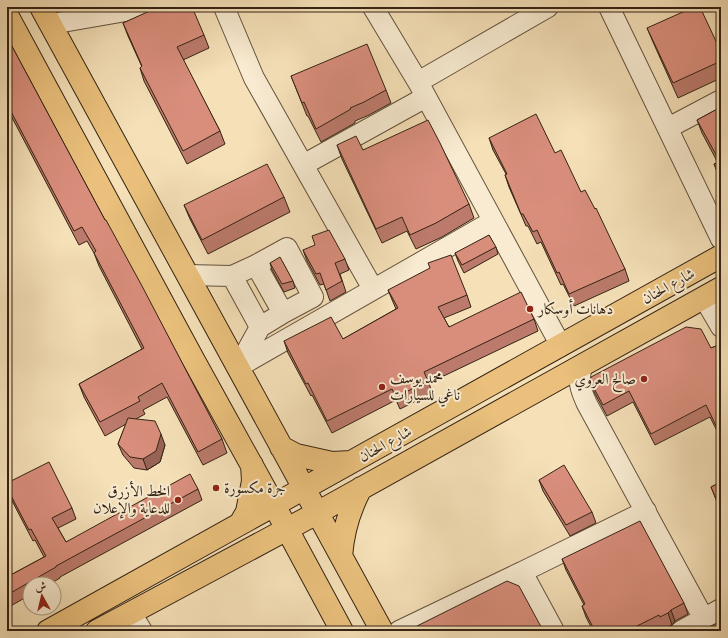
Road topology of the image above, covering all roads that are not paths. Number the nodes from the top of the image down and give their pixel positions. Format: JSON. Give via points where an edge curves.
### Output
{"nodes":[{"id":1,"x":149,"y":7,"type":"edge"},
{"id":2,"x":224,"y":7,"type":"edge"},
{"id":3,"x":373,"y":7,"type":"edge"},
{"id":4,"x":548,"y":7,"type":"edge"},
{"id":5,"x":609,"y":7,"type":"edge"},
{"id":6,"x":7,"y":15,"type":"edge"},
{"id":7,"x":46,"y":16,"type":"edge"},
{"id":8,"x":422,"y":89,"type":"junction"},
{"id":9,"x":721,"y":100,"type":"edge"},
{"id":10,"x":668,"y":128,"type":"junction"},
{"id":11,"x":303,"y":165,"type":"junction"},
{"id":12,"x":493,"y":221,"type":"junction"},
{"id":13,"x":721,"y":239,"type":"edge"},
{"id":14,"x":721,"y":256,"type":"edge"},
{"id":15,"x":256,"y":265,"type":"junction"},
{"id":16,"x":187,"y":275,"type":"junction"},
{"id":17,"x":232,"y":276,"type":"junction"},
{"id":18,"x":373,"y":289,"type":"junction"},
{"id":19,"x":712,"y":293,"type":"edge"},
{"id":20,"x":283,"y":313,"type":"junction"},
{"id":21,"x":260,"y":327,"type":"junction"},
{"id":22,"x":721,"y":327,"type":"edge"},
{"id":23,"x":561,"y":346,"type":"junction"},
{"id":24,"x":583,"y":364,"type":"junction"},
{"id":25,"x":238,"y":367,"type":"junction"},
{"id":26,"x":281,"y":447,"type":"junction"},
{"id":27,"x":351,"y":462,"type":"junction"},
{"id":28,"x":252,"y":465,"type":"junction"},
{"id":29,"x":304,"y":488,"type":"junction"},
{"id":30,"x":361,"y":488,"type":"junction"},
{"id":31,"x":274,"y":505,"type":"junction"},
{"id":32,"x":646,"y":511,"type":"junction"},
{"id":33,"x":317,"y":513,"type":"junction"},
{"id":34,"x":240,"y":524,"type":"junction"},
{"id":35,"x":287,"y":529,"type":"junction"},
{"id":36,"x":253,"y":547,"type":"junction"},
{"id":37,"x":341,"y":556,"type":"junction"},
{"id":38,"x":305,"y":561,"type":"junction"},
{"id":39,"x":522,"y":572,"type":"junction"},
{"id":40,"x":713,"y":614,"type":"edge"},
{"id":41,"x":136,"y":622,"type":"edge"},
{"id":42,"x":48,"y":631,"type":"edge"},
{"id":43,"x":97,"y":631,"type":"edge"},
{"id":44,"x":342,"y":631,"type":"edge"},
{"id":45,"x":382,"y":631,"type":"edge"},
{"id":46,"x":399,"y":631,"type":"edge"},
{"id":47,"x":554,"y":631,"type":"edge"},
{"id":48,"x":682,"y":631,"type":"edge"}],
"edges":[{"from":1,"to":7,"type":"street"},
{"from":2,"to":11,"type":"street","via":[[254,78]]},
{"from":3,"to":8,"type":"street"},
{"from":4,"to":8,"type":"street"},
{"from":5,"to":10,"type":"street"},
{"from":6,"to":28,"type":"main road","via":[[192,359]]},
{"from":7,"to":16,"type":"main road"},
{"from":8,"to":11,"type":"street"},
{"from":8,"to":12,"type":"street"},
{"from":9,"to":10,"type":"street"},
{"from":10,"to":13,"type":"street"},
{"from":11,"to":18,"type":"street"},
{"from":12,"to":18,"type":"street"},
{"from":12,"to":23,"type":"street"},
{"from":14,"to":23,"type":"main road","name":"شارع الحنان"},
{"from":15,"to":17,"type":"street"},
{"from":15,"to":20,"type":"street"},
{"from":15,"to":20,"type":"street","via":[[287,248],[313,297]]},
{"from":16,"to":17,"type":"street"},
{"from":16,"to":25,"type":"main road"},
{"from":17,"to":21,"type":"street"},
{"from":18,"to":25,"type":"street"},
{"from":19,"to":22,"type":"street"},
{"from":19,"to":24,"type":"main road","name":"شارع الحنان"},
{"from":20,"to":21,"type":"street"},
{"from":21,"to":25,"type":"street"},
{"from":23,"to":27,"type":"main road","name":"شارع الحنان"},
{"from":24,"to":30,"type":"main road","name":"شارع الحنان"},
{"from":24,"to":32,"type":"street","via":[[579,380],[583,396]]},
{"from":25,"to":26,"type":"main road"},
{"from":26,"to":27,"type":"main road","via":[[296,454],[332,463]]},
{"from":26,"to":29,"type":"main road"},
{"from":27,"to":29,"type":"main road","name":"شارع الحنان"},
{"from":28,"to":31,"type":"main road"},
{"from":28,"to":34,"type":"main road","via":[[253,481],[247,512]]},
{"from":29,"to":31,"type":"main road","name":"شارع الحنان"},
{"from":29,"to":33,"type":"main road"},
{"from":30,"to":33,"type":"main road","name":"شارع الحنان"},
{"from":30,"to":37,"type":"main road","via":[[353,504],[342,540]]},
{"from":31,"to":34,"type":"main road","name":"شارع الحنان"},
{"from":31,"to":35,"type":"main road"},
{"from":32,"to":39,"type":"street"},
{"from":32,"to":40,"type":"street"},
{"from":33,"to":35,"type":"main road","name":"شارع الحنان"},
{"from":33,"to":37,"type":"main road"},
{"from":34,"to":42,"type":"main road","name":"شارع الحنان"},
{"from":35,"to":36,"type":"main road","name":"شارع الحنان"},
{"from":35,"to":38,"type":"main road"},
{"from":36,"to":38,"type":"main road","via":[[266,548]]},
{"from":36,"to":41,"type":"main road","name":"شارع الحنان"},
{"from":37,"to":45,"type":"main road"},
{"from":38,"to":44,"type":"main road"},
{"from":39,"to":46,"type":"street"},
{"from":39,"to":47,"type":"street"},
{"from":40,"to":48,"type":"street"},
{"from":41,"to":43,"type":"main road","name":"شارع الحنان"}]}
